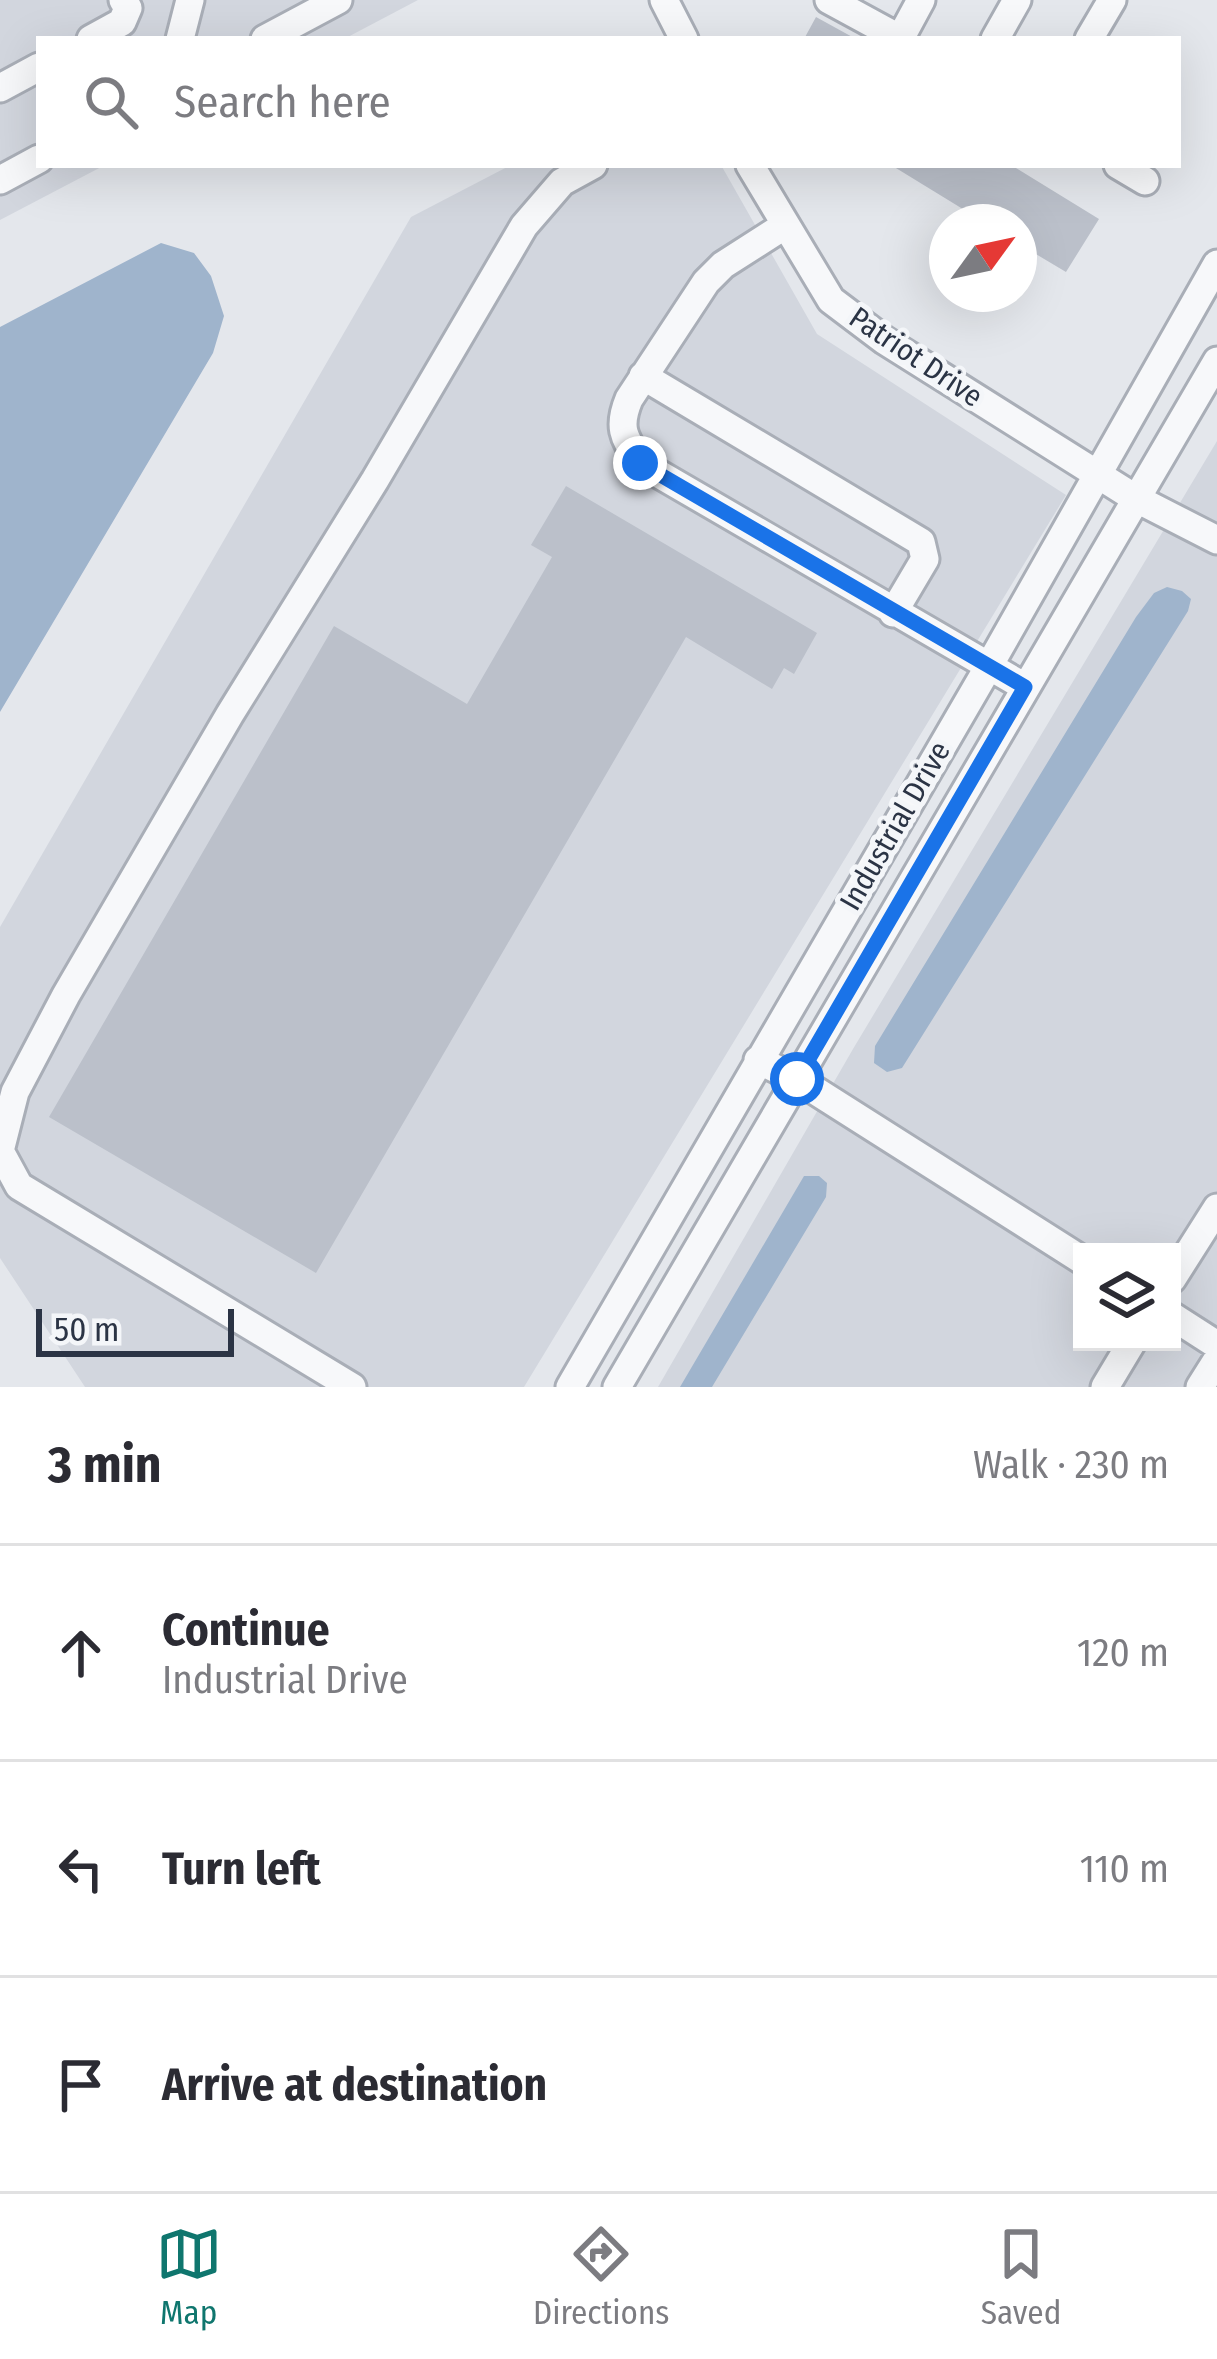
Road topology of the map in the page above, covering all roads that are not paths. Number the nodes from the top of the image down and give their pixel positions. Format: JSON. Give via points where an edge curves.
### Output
{"nodes":[{"id":1,"x":123,"y":0,"type":"edge"},
{"id":2,"x":190,"y":0,"type":"edge"},
{"id":3,"x":338,"y":0,"type":"edge"},
{"id":4,"x":664,"y":0,"type":"edge"},
{"id":5,"x":829,"y":0,"type":"edge"},
{"id":6,"x":921,"y":0,"type":"edge"},
{"id":7,"x":1017,"y":0,"type":"edge"},
{"id":8,"x":1112,"y":0,"type":"edge"},
{"id":9,"x":96,"y":36,"type":"edge"},
{"id":10,"x":181,"y":36,"type":"edge"},
{"id":11,"x":271,"y":36,"type":"edge"},
{"id":12,"x":682,"y":36,"type":"edge"},
{"id":13,"x":894,"y":36,"type":"edge"},
{"id":14,"x":901,"y":36,"type":"edge"},
{"id":15,"x":997,"y":36,"type":"edge"},
{"id":16,"x":1091,"y":36,"type":"edge"},
{"id":17,"x":36,"y":69,"type":"edge"},
{"id":18,"x":0,"y":88,"type":"edge"},
{"id":19,"x":36,"y":161,"type":"edge"},
{"id":20,"x":587,"y":168,"type":"edge"},
{"id":21,"x":752,"y":168,"type":"edge"},
{"id":22,"x":1123,"y":168,"type":"edge"},
{"id":23,"x":0,"y":180,"type":"edge"},
{"id":24,"x":1145,"y":181,"type":"dead end"},
{"id":25,"x":784,"y":226,"type":"junction"},
{"id":26,"x":1217,"y":264,"type":"edge"},
{"id":27,"x":1217,"y":361,"type":"edge"},
{"id":28,"x":643,"y":376,"type":"junction"},
{"id":29,"x":1096,"y":472,"type":"junction"},
{"id":30,"x":1135,"y":498,"type":"junction"},
{"id":31,"x":1217,"y":540,"type":"edge"},
{"id":32,"x":893,"y":613,"type":"junction"},
{"id":33,"x":989,"y":666,"type":"junction"},
{"id":34,"x":1025,"y":687,"type":"junction"},
{"id":35,"x":758,"y":1060,"type":"junction"},
{"id":36,"x":797,"y":1079,"type":"junction"},
{"id":37,"x":1217,"y":1208,"type":"edge"},
{"id":38,"x":1073,"y":1254,"type":"edge"},
{"id":39,"x":1181,"y":1265,"type":"edge"},
{"id":40,"x":1181,"y":1322,"type":"edge"},
{"id":41,"x":1217,"y":1345,"type":"edge"},
{"id":42,"x":1127,"y":1351,"type":"edge"},
{"id":43,"x":1217,"y":1360,"type":"edge"},
{"id":44,"x":352,"y":1387,"type":"edge"},
{"id":45,"x":569,"y":1387,"type":"edge"},
{"id":46,"x":617,"y":1387,"type":"edge"},
{"id":47,"x":1105,"y":1387,"type":"edge"},
{"id":48,"x":1200,"y":1387,"type":"edge"}],
"edges":[{"from":1,"to":9,"type":"street","via":[[122,22]]},
{"from":2,"to":10,"type":"street"},
{"from":3,"to":11,"type":"street"},
{"from":4,"to":12,"type":"street"},
{"from":5,"to":13,"type":"street"},
{"from":6,"to":14,"type":"street"},
{"from":7,"to":15,"type":"street"},
{"from":8,"to":16,"type":"street"},
{"from":17,"to":18,"type":"street"},
{"from":19,"to":23,"type":"street"},
{"from":20,"to":44,"type":"street","via":[[562,182],[524,226],[230,714],[14,1092],[0,1151],[20,1186]]},
{"from":21,"to":25,"type":"street","name":"Patriot Drive"},
{"from":22,"to":24,"type":"street"},
{"from":25,"to":28,"type":"street","via":[[706,282]]},
{"from":25,"to":29,"type":"street","name":"Patriot Drive","via":[[831,299]]},
{"from":26,"to":29,"type":"street","name":"Industrial Drive"},
{"from":27,"to":30,"type":"street","name":"Industrial Drive"},
{"from":28,"to":32,"type":"street","via":[[621,418],[640,463]]},
{"from":28,"to":32,"type":"street","via":[[921,542],[925,559]]},
{"from":29,"to":30,"type":"street","name":"Patriot Drive"},
{"from":29,"to":33,"type":"street","name":"Industrial Drive"},
{"from":30,"to":31,"type":"street","name":"Patriot Drive"},
{"from":30,"to":34,"type":"street","name":"Industrial Drive"},
{"from":32,"to":33,"type":"street"},
{"from":33,"to":34,"type":"street"},
{"from":33,"to":35,"type":"street","name":"Industrial Drive"},
{"from":34,"to":36,"type":"street","name":"Industrial Drive"},
{"from":35,"to":36,"type":"street"},
{"from":35,"to":45,"type":"street","name":"Industrial Drive"},
{"from":36,"to":38,"type":"street"},
{"from":36,"to":46,"type":"street","name":"Industrial Drive"},
{"from":37,"to":39,"type":"street"},
{"from":40,"to":41,"type":"street"},
{"from":42,"to":47,"type":"street"},
{"from":43,"to":48,"type":"street"}]}
